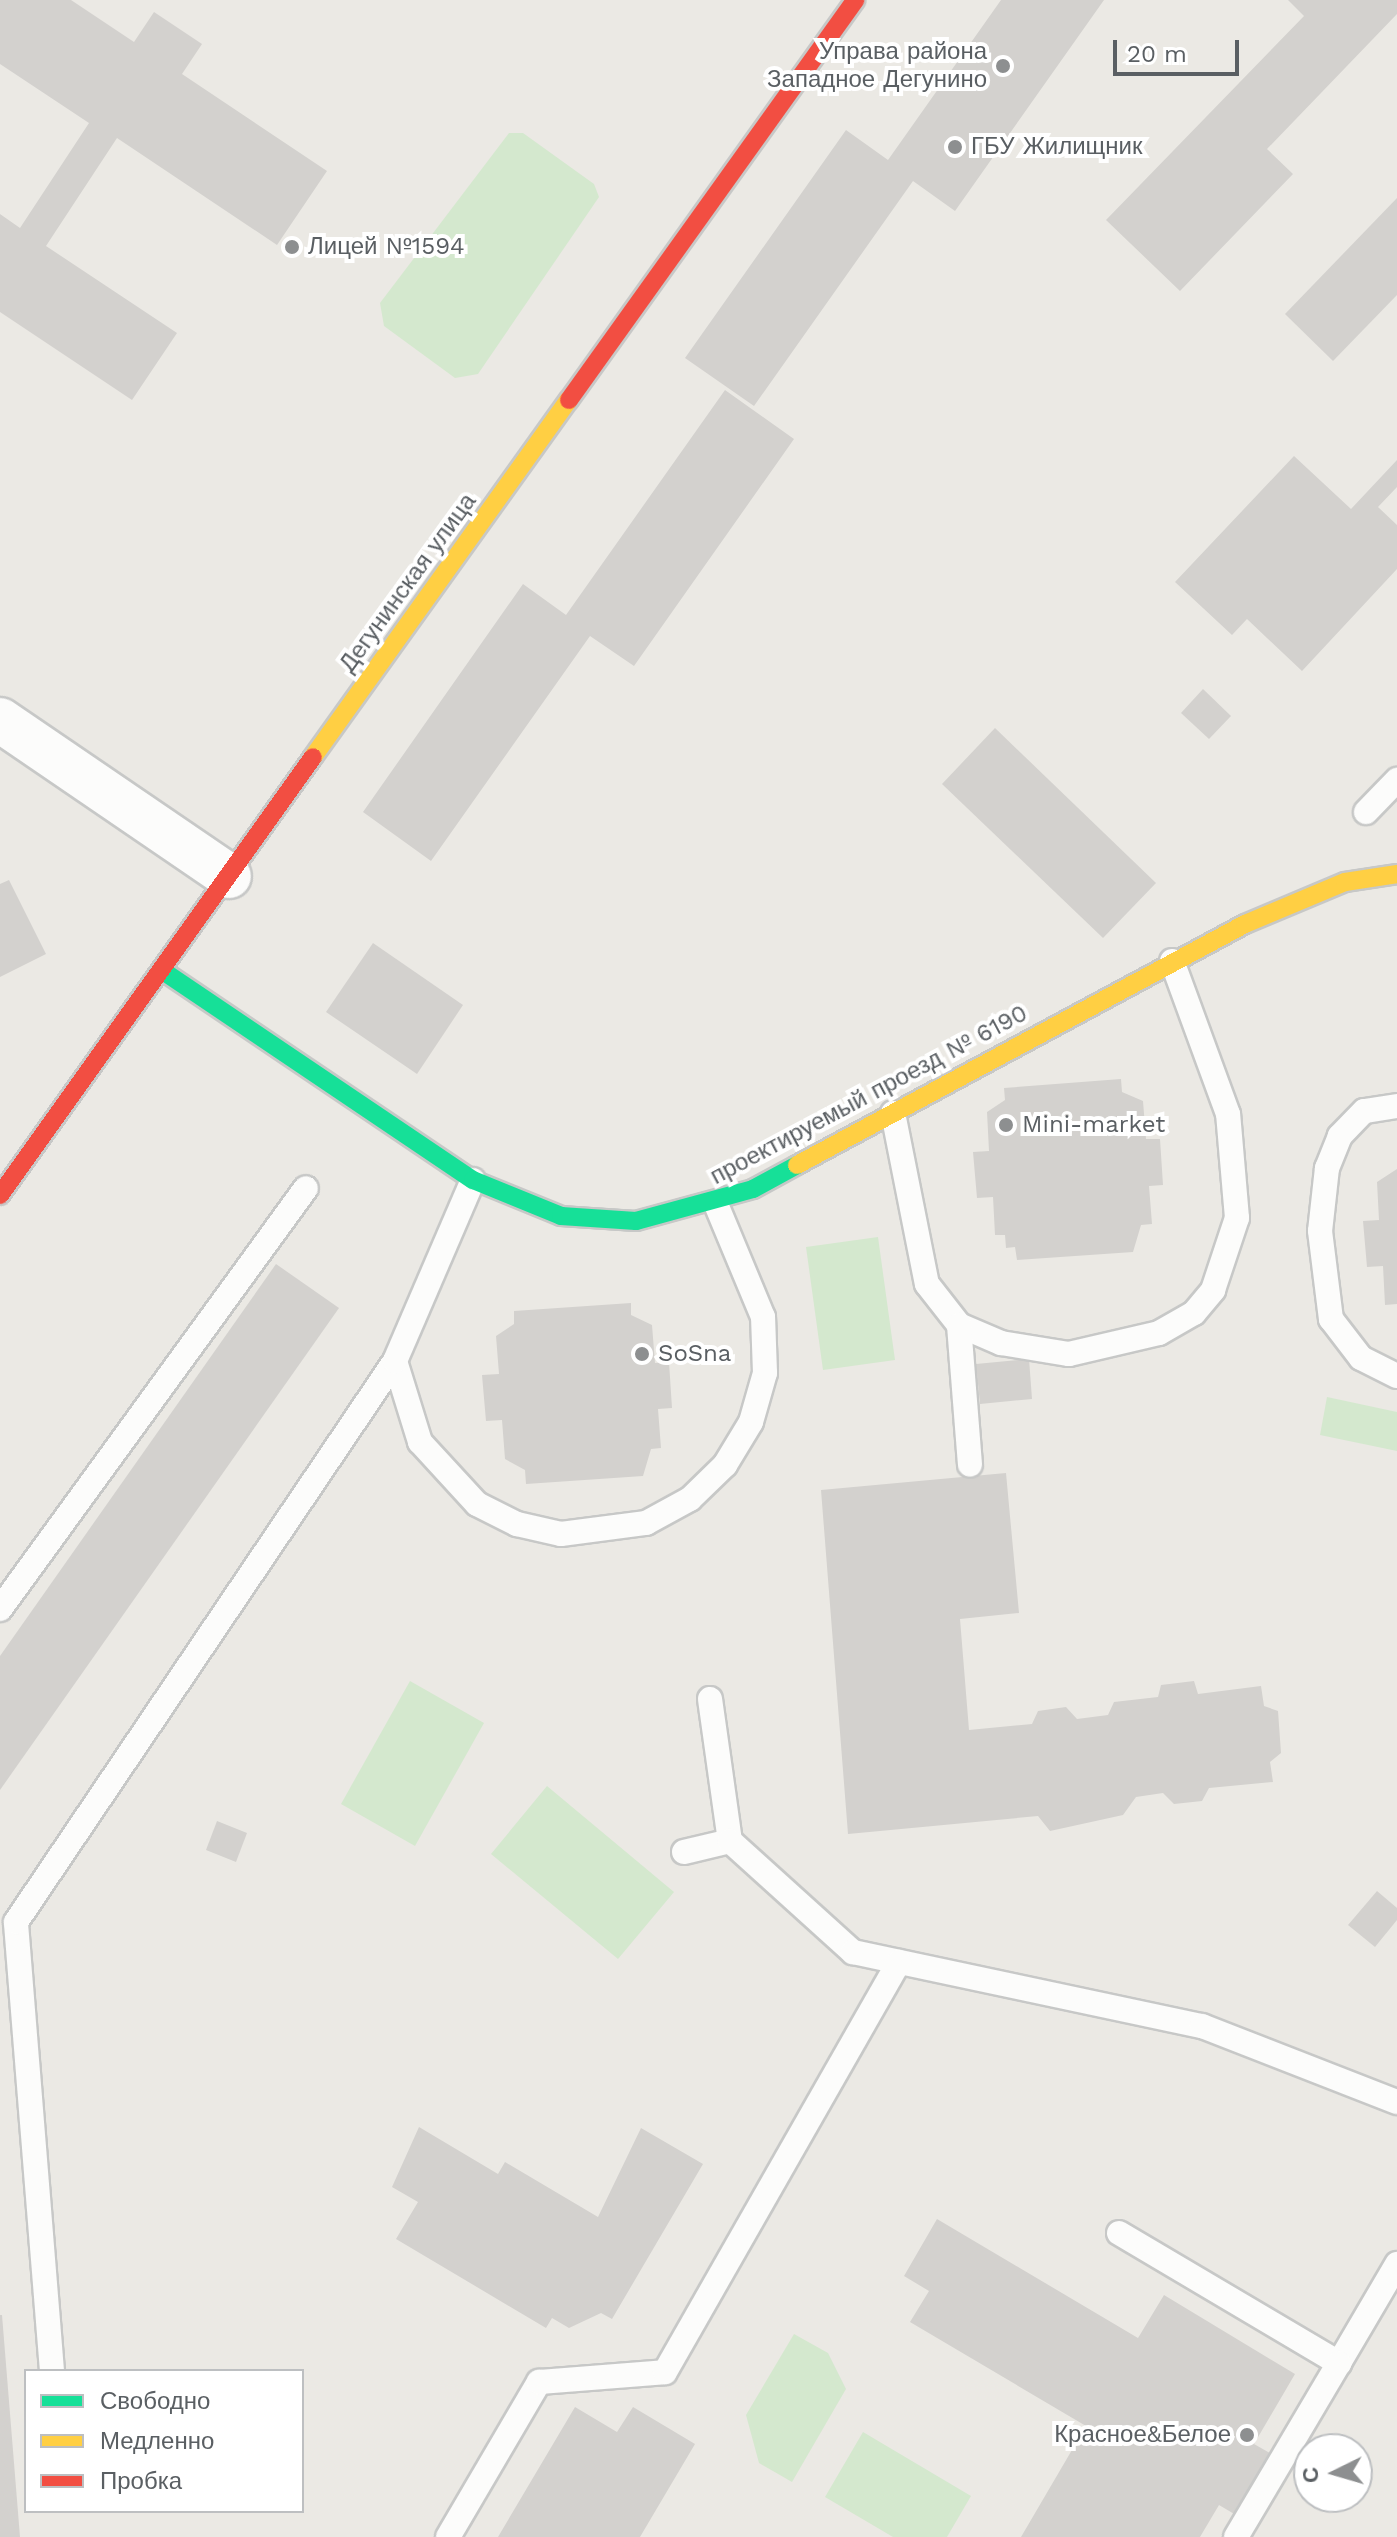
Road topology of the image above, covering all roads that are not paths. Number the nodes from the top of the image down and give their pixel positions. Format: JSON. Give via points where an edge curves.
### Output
{"nodes":[{"id":1,"x":855,"y":0,"type":"edge"},
{"id":2,"x":0,"y":720,"type":"edge"},
{"id":3,"x":1397,"y":780,"type":"edge"},
{"id":4,"x":1366,"y":812,"type":"dead end"},
{"id":5,"x":1397,"y":874,"type":"edge"},
{"id":6,"x":229,"y":876,"type":"junction"},
{"id":7,"x":1172,"y":961,"type":"junction"},
{"id":8,"x":163,"y":971,"type":"junction"},
{"id":9,"x":1397,"y":1106,"type":"edge"},
{"id":10,"x":893,"y":1113,"type":"junction"},
{"id":11,"x":473,"y":1180,"type":"junction"},
{"id":12,"x":306,"y":1188,"type":"dead end"},
{"id":13,"x":0,"y":1195,"type":"edge"},
{"id":14,"x":716,"y":1204,"type":"junction"},
{"id":15,"x":959,"y":1325,"type":"junction"},
{"id":16,"x":395,"y":1361,"type":"junction"},
{"id":17,"x":1397,"y":1376,"type":"edge"},
{"id":18,"x":970,"y":1465,"type":"dead end"},
{"id":19,"x":0,"y":1609,"type":"edge"},
{"id":20,"x":710,"y":1699,"type":"dead end"},
{"id":21,"x":730,"y":1841,"type":"junction"},
{"id":22,"x":684,"y":1852,"type":"dead end"},
{"id":23,"x":8,"y":1919,"type":"edge"},
{"id":24,"x":899,"y":1962,"type":"junction"},
{"id":25,"x":1397,"y":2102,"type":"edge"},
{"id":26,"x":1119,"y":2233,"type":"dead end"},
{"id":27,"x":1397,"y":2264,"type":"edge"},
{"id":28,"x":1339,"y":2363,"type":"junction"},
{"id":29,"x":52,"y":2369,"type":"edge"},
{"id":30,"x":448,"y":2537,"type":"edge"},
{"id":31,"x":1236,"y":2537,"type":"edge"}],
"edges":[{"from":1,"to":6,"type":"street","name":"Дегунинская улица"},
{"from":2,"to":6,"type":"street"},
{"from":3,"to":4,"type":"lane"},
{"from":5,"to":7,"type":"street","name":"проектируемый проезд № 6190","via":[[1304,895]]},
{"from":6,"to":8,"type":"street","name":"Дегунинская улица"},
{"from":7,"to":10,"type":"street","name":"проектируемый проезд № 6190"},
{"from":7,"to":15,"type":"lane","via":[[1210,1057],[1236,1166],[1237,1218],[1213,1290],[1183,1320],[1115,1349],[1069,1354],[1001,1343]]},
{"from":8,"to":11,"type":"street","name":"проектируемый проезд № 6190"},
{"from":8,"to":13,"type":"street","name":"Дегунинская улица"},
{"from":9,"to":17,"type":"lane","via":[[1364,1111],[1340,1136],[1327,1168],[1320,1231],[1324,1292],[1337,1330],[1361,1358]]},
{"from":10,"to":14,"type":"street","name":"проектируемый проезд № 6190"},
{"from":10,"to":15,"type":"lane","via":[[927,1284]]},
{"from":11,"to":14,"type":"street","name":"проектируемый проезд № 6190","via":[[523,1206],[598,1220],[673,1216]]},
{"from":11,"to":16,"type":"lane"},
{"from":12,"to":19,"type":"lane"},
{"from":14,"to":16,"type":"lane","via":[[763,1317],[765,1373],[751,1422],[725,1465],[690,1499],[646,1523],[561,1534],[517,1524],[477,1504],[420,1442]]},
{"from":15,"to":18,"type":"lane"},
{"from":16,"to":23,"type":"lane"},
{"from":20,"to":21,"type":"lane"},
{"from":21,"to":22,"type":"lane"},
{"from":21,"to":24,"type":"lane","via":[[853,1952]]},
{"from":23,"to":29,"type":"lane"},
{"from":24,"to":25,"type":"lane","via":[[1202,2026]]},
{"from":24,"to":30,"type":"lane","via":[[665,2372],[539,2382]]},
{"from":26,"to":28,"type":"lane"},
{"from":27,"to":28,"type":"lane"},
{"from":28,"to":31,"type":"lane"}]}
